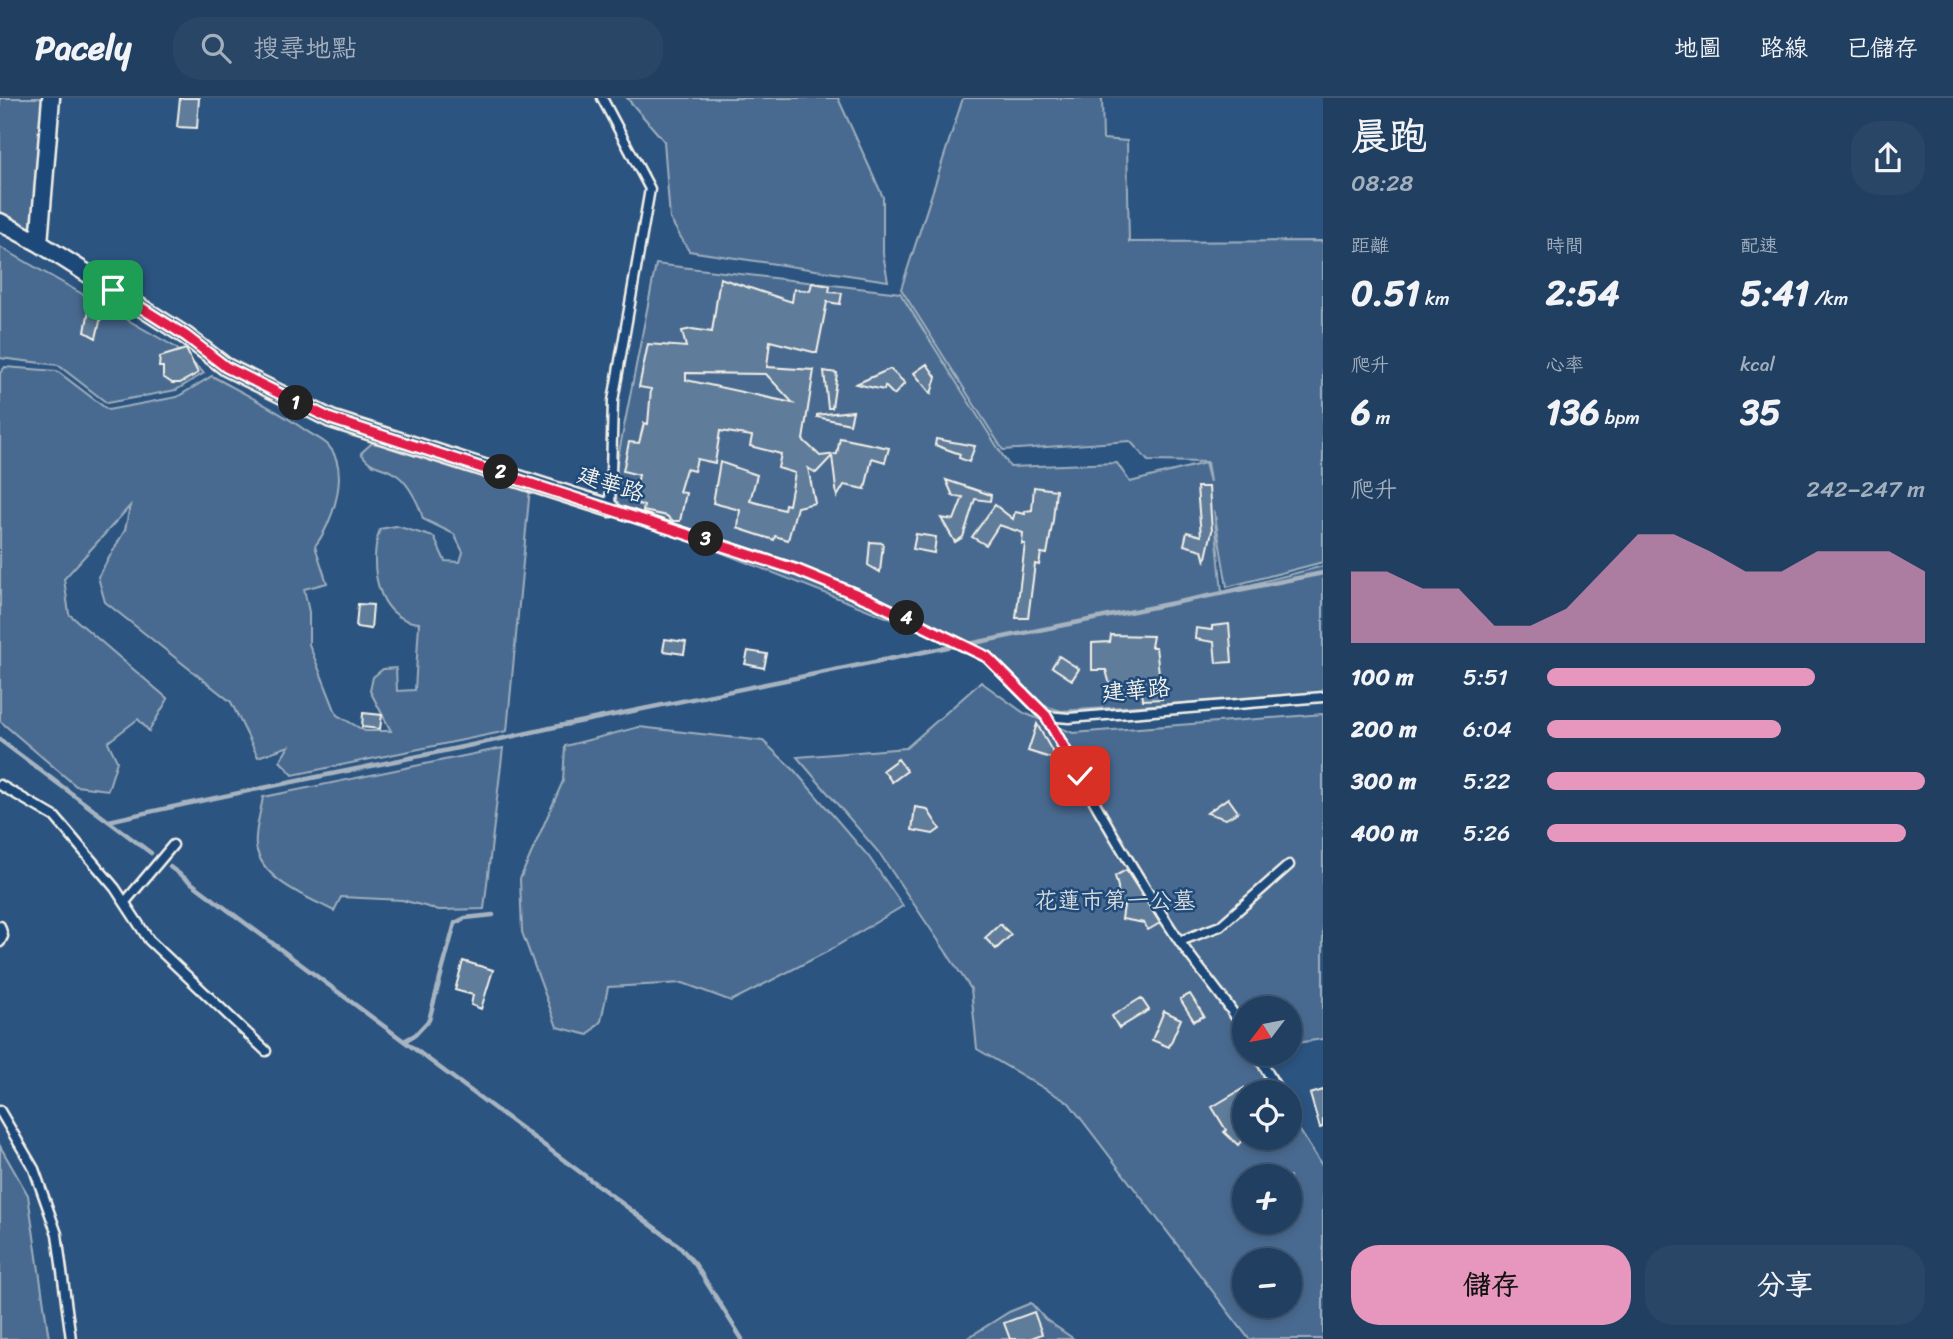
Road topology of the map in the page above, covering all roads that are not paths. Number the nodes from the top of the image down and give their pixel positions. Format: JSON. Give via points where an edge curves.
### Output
{"nodes":[{"id":1,"x":51,"y":98,"type":"edge"},
{"id":2,"x":602,"y":98,"type":"edge"},
{"id":3,"x":0,"y":222,"type":"edge"},
{"id":4,"x":39,"y":243,"type":"junction"},
{"id":5,"x":610,"y":508,"type":"junction"},
{"id":6,"x":1323,"y":697,"type":"edge"},
{"id":7,"x":1046,"y":716,"type":"junction"},
{"id":8,"x":0,"y":785,"type":"edge"},
{"id":9,"x":173,"y":845,"type":"dead end"},
{"id":10,"x":1289,"y":865,"type":"dead end"},
{"id":11,"x":125,"y":902,"type":"junction"},
{"id":12,"x":0,"y":926,"type":"edge"},
{"id":13,"x":1180,"y":941,"type":"junction"},
{"id":14,"x":0,"y":942,"type":"edge"},
{"id":15,"x":1232,"y":1008,"type":"edge"},
{"id":16,"x":266,"y":1051,"type":"dead end"},
{"id":17,"x":0,"y":1111,"type":"edge"},
{"id":18,"x":71,"y":1339,"type":"edge"}],
"edges":[{"from":1,"to":4,"type":"street"},
{"from":2,"to":5,"type":"lane","via":[[650,189],[613,401]]},
{"from":3,"to":4,"type":"street","name":"建華路"},
{"from":4,"to":5,"type":"street","name":"建華路","via":[[186,336],[226,367],[306,408]]},
{"from":5,"to":7,"type":"lane","name":"建華路","via":[[797,570],[870,600],[987,657]]},
{"from":6,"to":7,"type":"lane","name":"建華路","via":[[1079,718]]},
{"from":7,"to":13,"type":"lane","via":[[1113,837]]},
{"from":8,"to":11,"type":"lane","via":[[55,817]]},
{"from":9,"to":11,"type":"lane"},
{"from":10,"to":13,"type":"lane","via":[[1220,926]]},
{"from":11,"to":16,"type":"lane","via":[[149,940]]},
{"from":12,"to":14,"type":"lane"},
{"from":13,"to":15,"type":"lane"},
{"from":17,"to":18,"type":"lane","via":[[34,1169],[57,1234]]}]}
